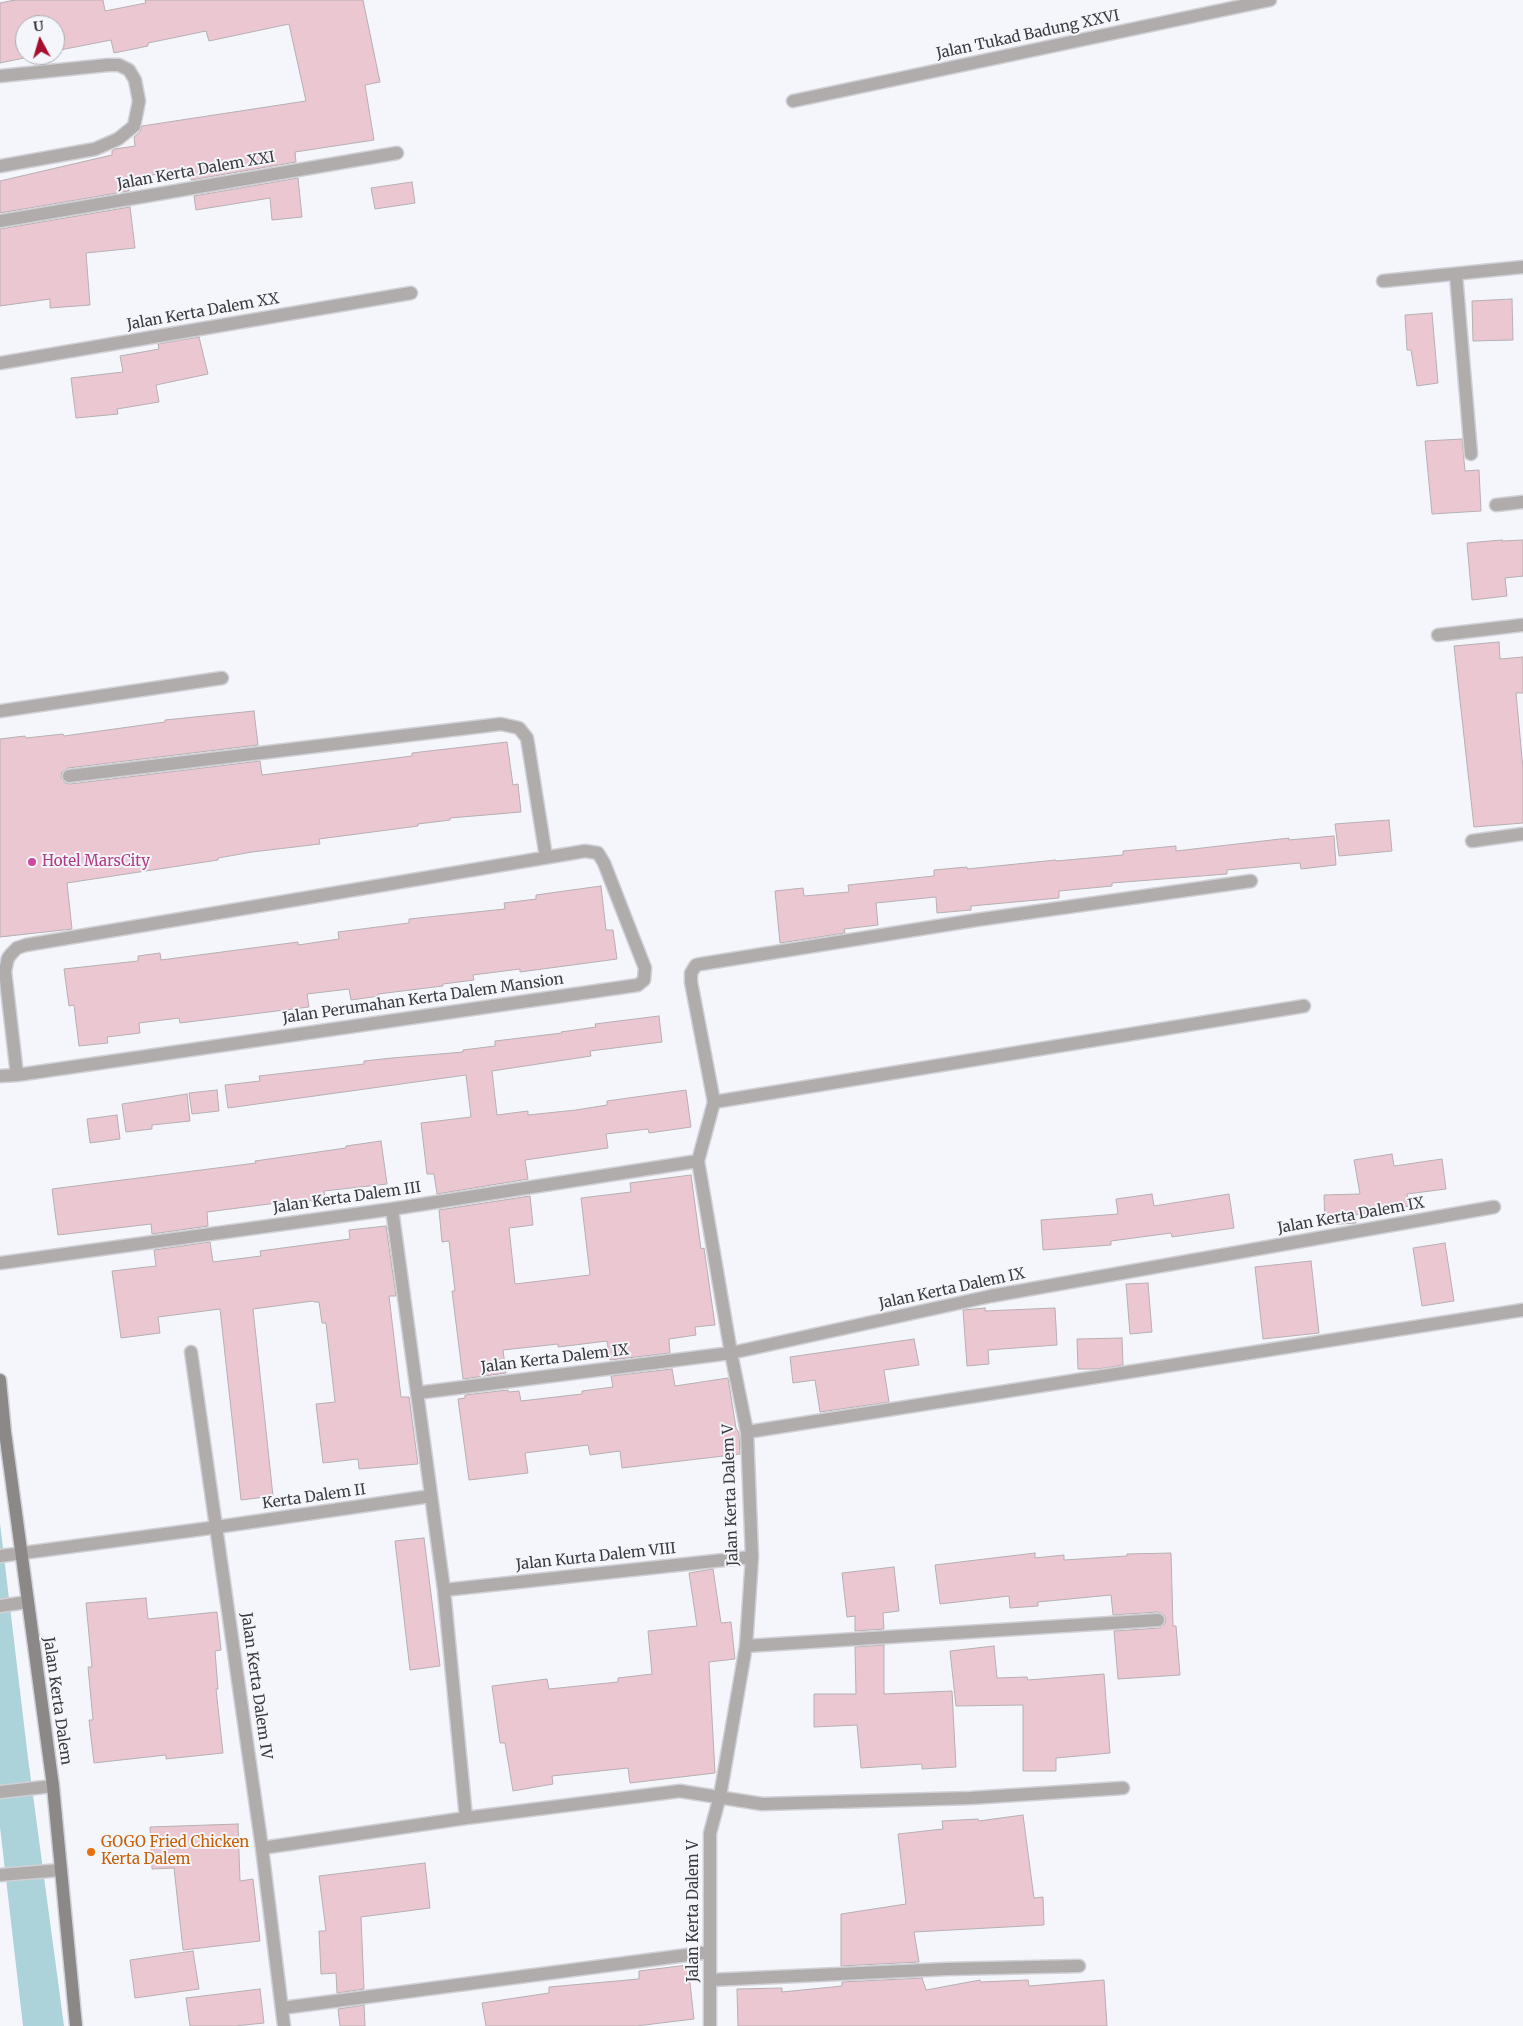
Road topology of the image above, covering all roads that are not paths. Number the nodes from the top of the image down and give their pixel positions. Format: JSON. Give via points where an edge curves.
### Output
{"nodes":[{"id":1,"x":1270,"y":0,"type":"edge"},
{"id":2,"x":0,"y":76,"type":"edge"},
{"id":3,"x":793,"y":101,"type":"dead end"},
{"id":4,"x":397,"y":153,"type":"dead end"},
{"id":5,"x":0,"y":166,"type":"edge"},
{"id":6,"x":0,"y":221,"type":"edge"},
{"id":7,"x":1523,"y":266,"type":"edge"},
{"id":8,"x":1456,"y":275,"type":"junction"},
{"id":9,"x":1383,"y":281,"type":"dead end"},
{"id":10,"x":411,"y":293,"type":"dead end"},
{"id":11,"x":0,"y":363,"type":"edge"},
{"id":12,"x":1471,"y":454,"type":"dead end"},
{"id":13,"x":1523,"y":502,"type":"edge"},
{"id":14,"x":1496,"y":505,"type":"dead end"},
{"id":15,"x":1523,"y":625,"type":"edge"},
{"id":16,"x":1438,"y":635,"type":"dead end"},
{"id":17,"x":222,"y":678,"type":"dead end"},
{"id":18,"x":0,"y":711,"type":"edge"},
{"id":19,"x":69,"y":776,"type":"dead end"},
{"id":20,"x":1523,"y":834,"type":"edge"},
{"id":21,"x":1472,"y":841,"type":"dead end"},
{"id":22,"x":546,"y":858,"type":"junction"},
{"id":23,"x":1251,"y":880,"type":"dead end"},
{"id":24,"x":1304,"y":1006,"type":"dead end"},
{"id":25,"x":17,"y":1074,"type":"junction"},
{"id":26,"x":0,"y":1076,"type":"edge"},
{"id":27,"x":714,"y":1102,"type":"junction"},
{"id":28,"x":698,"y":1161,"type":"junction"},
{"id":29,"x":1494,"y":1207,"type":"dead end"},
{"id":30,"x":392,"y":1209,"type":"junction"},
{"id":31,"x":0,"y":1263,"type":"edge"},
{"id":32,"x":1523,"y":1310,"type":"edge"},
{"id":33,"x":191,"y":1352,"type":"dead end"},
{"id":34,"x":731,"y":1353,"type":"junction"},
{"id":35,"x":0,"y":1380,"type":"edge"},
{"id":36,"x":417,"y":1393,"type":"junction"},
{"id":37,"x":2,"y":1432,"type":"edge"},
{"id":38,"x":748,"y":1432,"type":"junction"},
{"id":39,"x":431,"y":1496,"type":"junction"},
{"id":40,"x":217,"y":1527,"type":"junction"},
{"id":41,"x":10,"y":1554,"type":"edge"},
{"id":42,"x":752,"y":1557,"type":"junction"},
{"id":43,"x":444,"y":1590,"type":"junction"},
{"id":44,"x":22,"y":1603,"type":"junction"},
{"id":45,"x":0,"y":1606,"type":"edge"},
{"id":46,"x":1158,"y":1620,"type":"dead end"},
{"id":47,"x":746,"y":1646,"type":"junction"},
{"id":48,"x":53,"y":1786,"type":"junction"},
{"id":49,"x":1123,"y":1788,"type":"dead end"},
{"id":50,"x":0,"y":1792,"type":"edge"},
{"id":51,"x":720,"y":1796,"type":"junction"},
{"id":52,"x":466,"y":1818,"type":"junction"},
{"id":53,"x":262,"y":1848,"type":"junction"},
{"id":54,"x":56,"y":1870,"type":"junction"},
{"id":55,"x":0,"y":1875,"type":"edge"},
{"id":56,"x":710,"y":1952,"type":"junction"},
{"id":57,"x":1079,"y":1966,"type":"dead end"},
{"id":58,"x":710,"y":1980,"type":"junction"},
{"id":59,"x":282,"y":2008,"type":"junction"},
{"id":60,"x":76,"y":2026,"type":"edge"},
{"id":61,"x":284,"y":2026,"type":"edge"},
{"id":62,"x":710,"y":2026,"type":"edge"}],
"edges":[{"from":1,"to":3,"type":"street","name":"Jalan Tukad Badung XXVI"},
{"from":2,"to":5,"type":"street","via":[[119,65],[129,70],[140,100],[134,126],[118,139],[95,149]]},
{"from":4,"to":6,"type":"street","name":"Jalan Kerta Dalem XXI"},
{"from":7,"to":8,"type":"street"},
{"from":8,"to":9,"type":"street"},
{"from":8,"to":12,"type":"street"},
{"from":10,"to":11,"type":"street","name":"Jalan Kerta Dalem XX"},
{"from":13,"to":14,"type":"street"},
{"from":15,"to":16,"type":"street"},
{"from":17,"to":18,"type":"street"},
{"from":19,"to":22,"type":"street","via":[[501,724],[519,728],[527,738]]},
{"from":20,"to":21,"type":"street"},
{"from":22,"to":25,"type":"street","name":"Jalan Perumahan Kerta Dalem Mansion","via":[[17,948],[8,958],[5,971]]},
{"from":22,"to":25,"type":"street","name":"Jalan Perumahan Kerta Dalem Mansion","via":[[585,851],[598,853],[645,968],[642,982]]},
{"from":23,"to":27,"type":"street","name":"Jalan Kerta Dalem V","via":[[701,964],[692,969],[691,982]]},
{"from":24,"to":27,"type":"street"},
{"from":25,"to":26,"type":"street","name":"Jalan Perumahan Kerta Dalem Mansion"},
{"from":27,"to":28,"type":"street","name":"Jalan Kerta Dalem V"},
{"from":28,"to":30,"type":"street","name":"Jalan Kerta Dalem III"},
{"from":28,"to":34,"type":"street","name":"Jalan Kerta Dalem V"},
{"from":29,"to":34,"type":"street","name":"Jalan Kerta Dalem IX","via":[[990,1296]]},
{"from":30,"to":31,"type":"street","name":"Jalan Kerta Dalem III"},
{"from":30,"to":36,"type":"street"},
{"from":32,"to":38,"type":"street"},
{"from":33,"to":40,"type":"street","name":"Jalan Kerta Dalem IV"},
{"from":34,"to":36,"type":"street","name":"Jalan Kerta Dalem IX"},
{"from":34,"to":38,"type":"street","name":"Jalan Kerta Dalem V"},
{"from":35,"to":37,"type":"street","name":"Jalan Kerta Dalem"},
{"from":36,"to":39,"type":"street"},
{"from":37,"to":41,"type":"street","name":"Jalan Kerta Dalem"},
{"from":38,"to":42,"type":"street","name":"Jalan Kerta Dalem V"},
{"from":39,"to":40,"type":"street","name":"Kerta Dalem II"},
{"from":39,"to":43,"type":"street"},
{"from":40,"to":41,"type":"street","name":"Kerta Dalem II"},
{"from":40,"to":53,"type":"street","name":"Jalan Kerta Dalem IV"},
{"from":41,"to":44,"type":"street","name":"Jalan Kerta Dalem"},
{"from":42,"to":43,"type":"street","name":"Jalan Kurta Dalem VIII"},
{"from":42,"to":47,"type":"street","name":"Jalan Kerta Dalem V"},
{"from":43,"to":52,"type":"street"},
{"from":44,"to":45,"type":"street"},
{"from":44,"to":48,"type":"street","name":"Jalan Kerta Dalem"},
{"from":46,"to":47,"type":"street"},
{"from":47,"to":51,"type":"street","name":"Jalan Kerta Dalem V"},
{"from":48,"to":50,"type":"street"},
{"from":48,"to":54,"type":"street","name":"Jalan Kerta Dalem"},
{"from":49,"to":51,"type":"street","via":[[970,1798],[762,1804]]},
{"from":51,"to":52,"type":"street","via":[[680,1790]]},
{"from":51,"to":56,"type":"street","name":"Jalan Kerta Dalem V","via":[[710,1833]]},
{"from":52,"to":53,"type":"street"},
{"from":53,"to":59,"type":"street","name":"Jalan Kerta Dalem IV"},
{"from":54,"to":55,"type":"street"},
{"from":54,"to":60,"type":"street","name":"Jalan Kerta Dalem"},
{"from":56,"to":58,"type":"street","name":"Jalan Kerta Dalem V"},
{"from":56,"to":59,"type":"street"},
{"from":57,"to":58,"type":"street"},
{"from":58,"to":62,"type":"street","name":"Jalan Kerta Dalem V"},
{"from":59,"to":61,"type":"street","name":"Jalan Kerta Dalem IV"}]}
